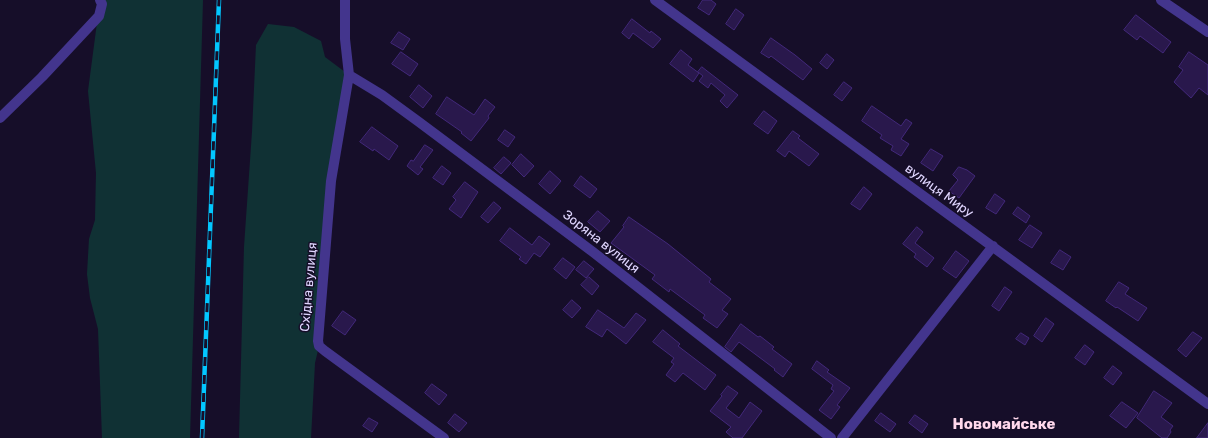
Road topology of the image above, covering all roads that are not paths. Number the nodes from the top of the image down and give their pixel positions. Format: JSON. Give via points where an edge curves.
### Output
{"nodes":[{"id":1,"x":100,"y":0,"type":"edge"},
{"id":2,"x":345,"y":0,"type":"edge"},
{"id":3,"x":655,"y":0,"type":"edge"},
{"id":4,"x":1161,"y":0,"type":"edge"},
{"id":5,"x":1208,"y":32,"type":"edge"},
{"id":6,"x":349,"y":76,"type":"junction"},
{"id":7,"x":0,"y":118,"type":"edge"},
{"id":8,"x":993,"y":246,"type":"junction"},
{"id":9,"x":1208,"y":404,"type":"edge"},
{"id":10,"x":444,"y":438,"type":"edge"},
{"id":11,"x":831,"y":438,"type":"edge"},
{"id":12,"x":842,"y":438,"type":"edge"}],
"edges":[{"from":1,"to":7,"type":"street","via":[[102,4],[99,16]]},
{"from":2,"to":6,"type":"street","via":[[345,39]]},
{"from":3,"to":8,"type":"street","name":"вулиця Миру"},
{"from":4,"to":5,"type":"street"},
{"from":6,"to":10,"type":"street","name":"Східна вулиця","via":[[331,181],[319,346]]},
{"from":6,"to":11,"type":"street","name":"Зоряна вулиця","via":[[420,122],[593,252]]},
{"from":8,"to":9,"type":"street","name":"вулиця Миру"},
{"from":8,"to":12,"type":"street"}]}
